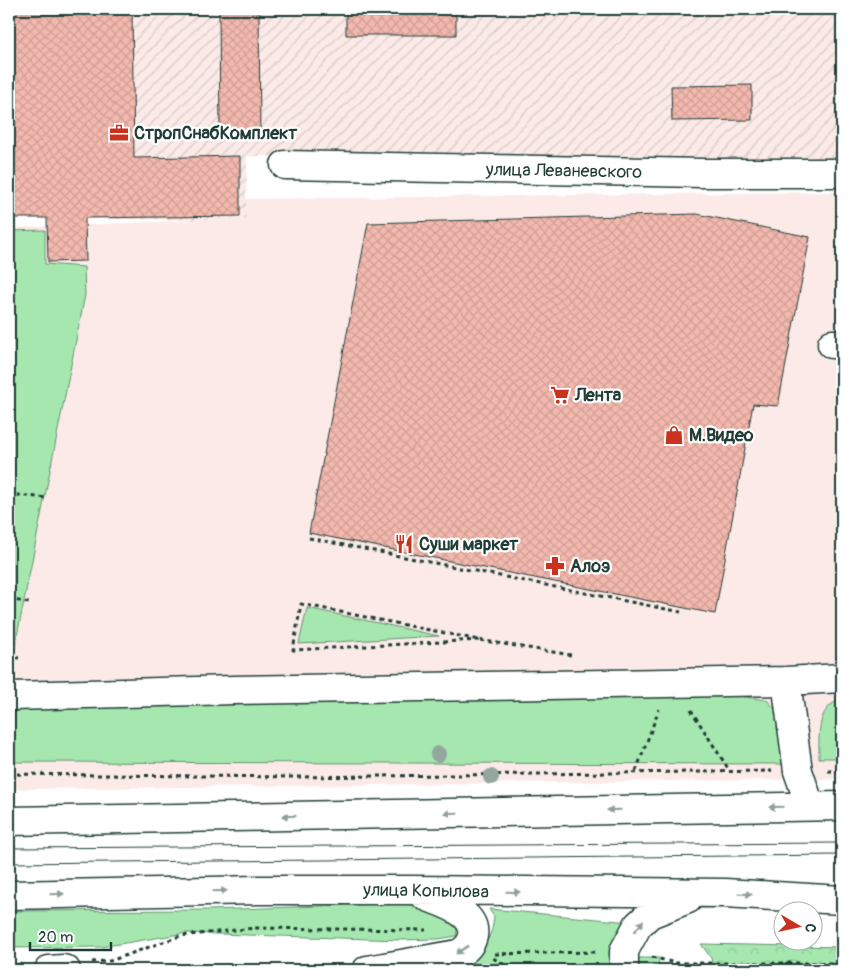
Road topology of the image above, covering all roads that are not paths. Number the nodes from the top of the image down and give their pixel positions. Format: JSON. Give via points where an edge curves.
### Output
{"nodes":[{"id":1,"x":285,"y":166,"type":"dead end"},
{"id":2,"x":842,"y":173,"type":"edge"},
{"id":3,"x":842,"y":678,"type":"edge"},
{"id":4,"x":786,"y":681,"type":"junction"},
{"id":5,"x":12,"y":696,"type":"dead end"},
{"id":6,"x":810,"y":806,"type":"junction"},
{"id":7,"x":842,"y":806,"type":"edge"},
{"id":8,"x":9,"y":821,"type":"edge"},
{"id":9,"x":412,"y":890,"type":"junction"},
{"id":10,"x":704,"y":893,"type":"junction"},
{"id":11,"x":9,"y":895,"type":"edge"},
{"id":12,"x":842,"y":900,"type":"edge"},
{"id":13,"x":38,"y":967,"type":"edge"},
{"id":14,"x":66,"y":970,"type":"edge"},
{"id":15,"x":367,"y":970,"type":"edge"},
{"id":16,"x":624,"y":970,"type":"edge"}],
"edges":[{"from":1,"to":2,"type":"main road","name":"улица Леваневского"},
{"from":3,"to":4,"type":"main road"},
{"from":4,"to":5,"type":"main road"},
{"from":4,"to":6,"type":"main road","via":[[798,770]]},
{"from":6,"to":7,"type":"main road"},
{"from":6,"to":8,"type":"main road","one_way":true},
{"from":9,"to":10,"type":"main road","name":"улица Копылова","one_way":true},
{"from":11,"to":9,"type":"main road","name":"улица Копылова","one_way":true},
{"from":9,"to":15,"type":"main road","one_way":true,"via":[[458,910],[468,918],[474,931],[472,942],[458,954]]},
{"from":10,"to":12,"type":"main road","name":"улица Копылова","one_way":true},
{"from":16,"to":10,"type":"main road","one_way":true,"via":[[624,951],[638,925],[650,914]]},
{"from":13,"to":14,"type":"main road"}]}
